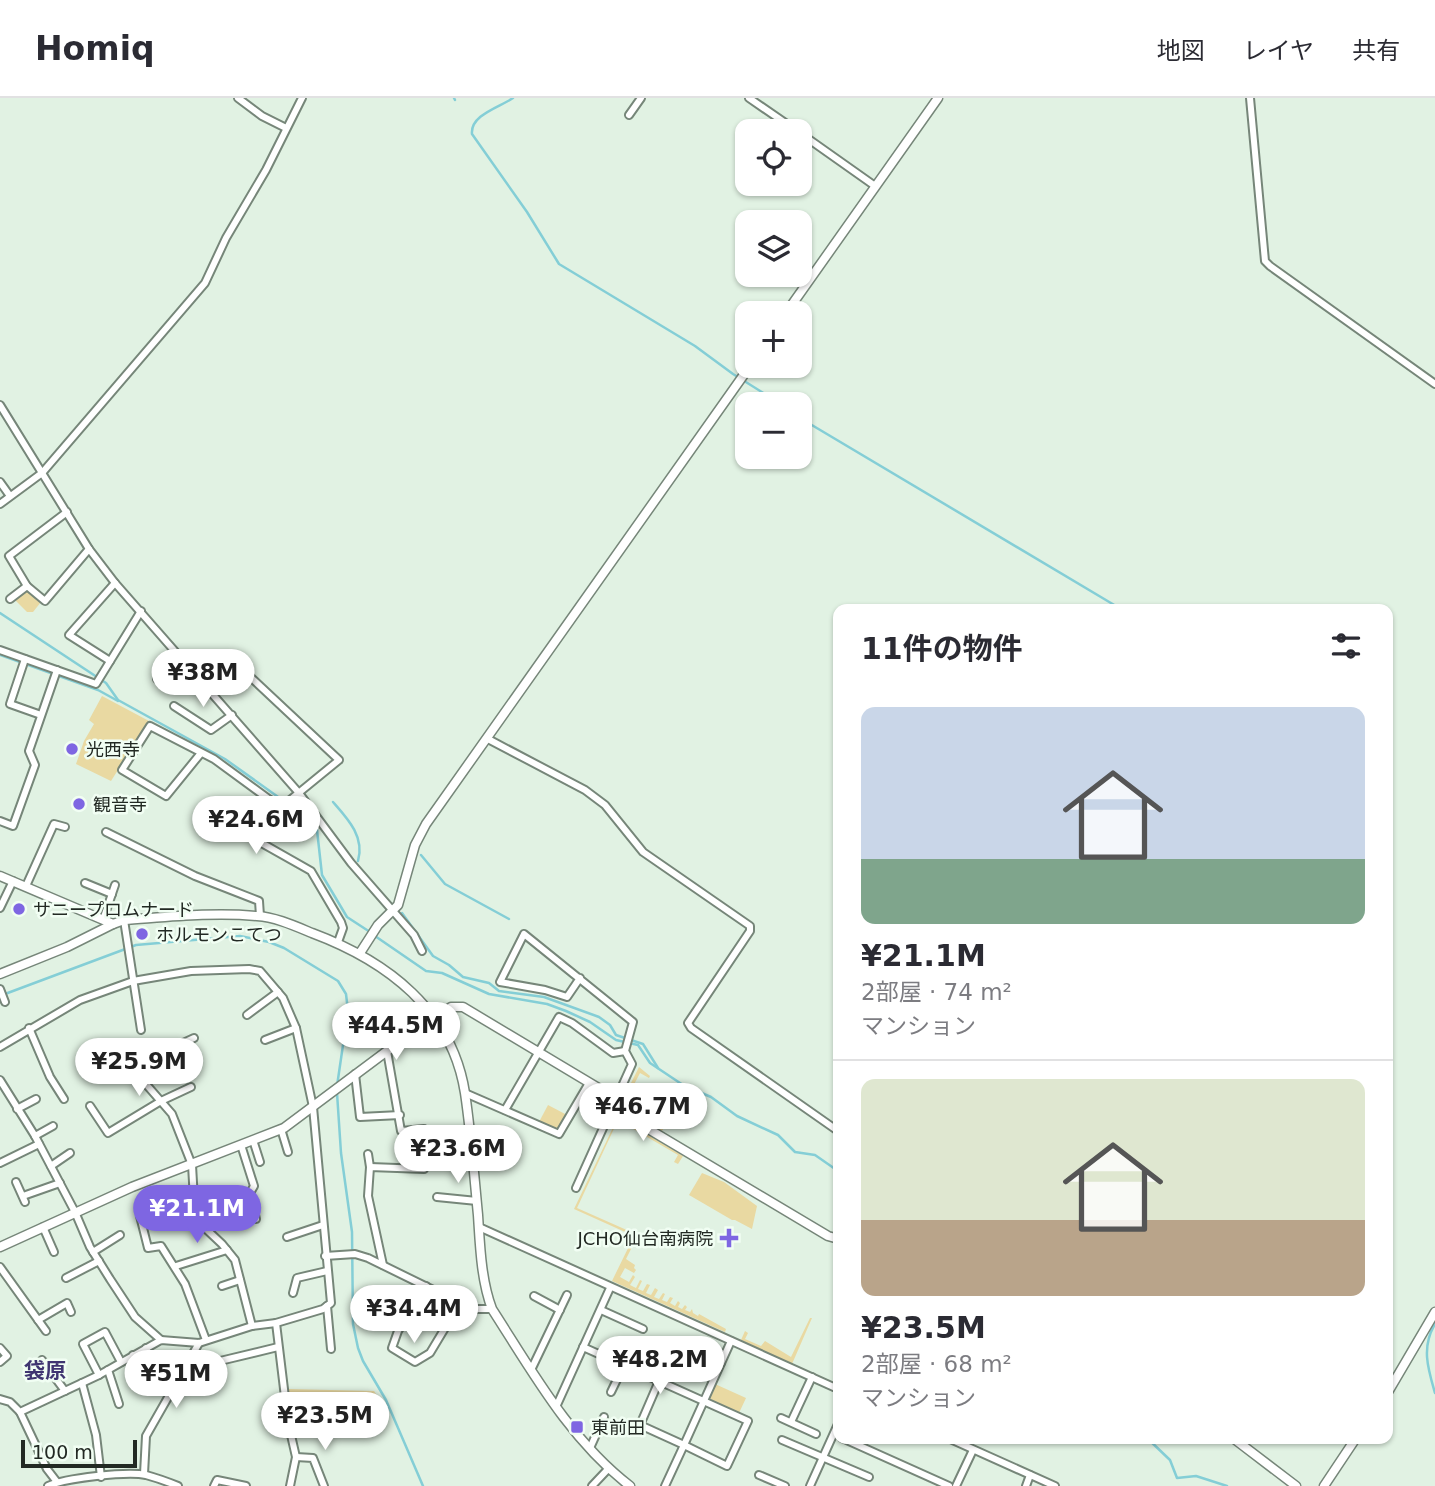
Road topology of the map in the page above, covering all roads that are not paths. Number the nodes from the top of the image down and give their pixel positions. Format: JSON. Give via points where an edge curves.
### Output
{"nodes":[{"id":1,"x":238,"y":98,"type":"edge"},
{"id":2,"x":302,"y":98,"type":"edge"},
{"id":3,"x":641,"y":98,"type":"edge"},
{"id":4,"x":750,"y":98,"type":"edge"},
{"id":5,"x":938,"y":98,"type":"edge"},
{"id":6,"x":1250,"y":98,"type":"edge"},
{"id":7,"x":629,"y":116,"type":"dead end"},
{"id":8,"x":780,"y":119,"type":"edge"},
{"id":9,"x":286,"y":128,"type":"junction"},
{"id":10,"x":812,"y":142,"type":"edge"},
{"id":11,"x":875,"y":186,"type":"junction"},
{"id":12,"x":794,"y":301,"type":"edge"},
{"id":13,"x":741,"y":378,"type":"edge"},
{"id":14,"x":1435,"y":384,"type":"edge"},
{"id":15,"x":0,"y":405,"type":"edge"},
{"id":16,"x":42,"y":473,"type":"junction"},
{"id":17,"x":0,"y":482,"type":"edge"},
{"id":18,"x":10,"y":496,"type":"junction"},
{"id":19,"x":0,"y":503,"type":"edge"},
{"id":20,"x":66,"y":512,"type":"junction"},
{"id":21,"x":89,"y":549,"type":"junction"},
{"id":22,"x":115,"y":583,"type":"junction"},
{"id":23,"x":27,"y":586,"type":"junction"},
{"id":24,"x":10,"y":599,"type":"dead end"},
{"id":25,"x":141,"y":611,"type":"junction"},
{"id":26,"x":0,"y":650,"type":"edge"},
{"id":27,"x":174,"y":651,"type":"junction"},
{"id":28,"x":110,"y":660,"type":"junction"},
{"id":29,"x":24,"y":662,"type":"junction"},
{"id":30,"x":55,"y":674,"type":"junction"},
{"id":31,"x":157,"y":679,"type":"dead end"},
{"id":32,"x":201,"y":681,"type":"junction"},
{"id":33,"x":174,"y":706,"type":"dead end"},
{"id":34,"x":41,"y":715,"type":"junction"},
{"id":35,"x":232,"y":715,"type":"junction"},
{"id":36,"x":488,"y":739,"type":"junction"},
{"id":37,"x":201,"y":753,"type":"junction"},
{"id":38,"x":299,"y":793,"type":"junction"},
{"id":39,"x":270,"y":800,"type":"junction"},
{"id":40,"x":0,"y":821,"type":"edge"},
{"id":41,"x":65,"y":827,"type":"dead end"},
{"id":42,"x":106,"y":832,"type":"dead end"},
{"id":43,"x":0,"y":876,"type":"edge"},
{"id":44,"x":13,"y":881,"type":"junction"},
{"id":45,"x":85,"y":884,"type":"dead end"},
{"id":46,"x":115,"y":885,"type":"dead end"},
{"id":47,"x":26,"y":886,"type":"junction"},
{"id":48,"x":112,"y":894,"type":"junction"},
{"id":49,"x":0,"y":908,"type":"edge"},
{"id":50,"x":393,"y":911,"type":"junction"},
{"id":51,"x":260,"y":916,"type":"junction"},
{"id":52,"x":103,"y":920,"type":"junction"},
{"id":53,"x":124,"y":920,"type":"junction"},
{"id":54,"x":113,"y":924,"type":"junction"},
{"id":55,"x":338,"y":942,"type":"junction"},
{"id":56,"x":422,"y":951,"type":"dead end"},
{"id":57,"x":360,"y":953,"type":"junction"},
{"id":58,"x":0,"y":974,"type":"edge"},
{"id":59,"x":580,"y":978,"type":"junction"},
{"id":60,"x":133,"y":981,"type":"junction"},
{"id":61,"x":0,"y":989,"type":"edge"},
{"id":62,"x":278,"y":992,"type":"junction"},
{"id":63,"x":5,"y":1002,"type":"dead end"},
{"id":64,"x":247,"y":1015,"type":"dead end"},
{"id":65,"x":435,"y":1018,"type":"junction"},
{"id":66,"x":29,"y":1028,"type":"junction"},
{"id":67,"x":296,"y":1028,"type":"junction"},
{"id":68,"x":141,"y":1030,"type":"dead end"},
{"id":69,"x":194,"y":1038,"type":"dead end"},
{"id":70,"x":265,"y":1040,"type":"dead end"},
{"id":71,"x":0,"y":1047,"type":"edge"},
{"id":72,"x":625,"y":1049,"type":"junction"},
{"id":73,"x":387,"y":1051,"type":"junction"},
{"id":74,"x":537,"y":1052,"type":"junction"},
{"id":75,"x":355,"y":1074,"type":"junction"},
{"id":76,"x":0,"y":1080,"type":"edge"},
{"id":77,"x":589,"y":1083,"type":"junction"},
{"id":78,"x":191,"y":1087,"type":"dead end"},
{"id":79,"x":465,"y":1093,"type":"junction"},
{"id":80,"x":36,"y":1099,"type":"dead end"},
{"id":81,"x":64,"y":1099,"type":"dead end"},
{"id":82,"x":161,"y":1101,"type":"junction"},
{"id":83,"x":615,"y":1101,"type":"junction"},
{"id":84,"x":90,"y":1107,"type":"dead end"},
{"id":85,"x":313,"y":1107,"type":"junction"},
{"id":86,"x":17,"y":1109,"type":"junction"},
{"id":87,"x":505,"y":1110,"type":"junction"},
{"id":88,"x":400,"y":1115,"type":"junction"},
{"id":89,"x":53,"y":1126,"type":"dead end"},
{"id":90,"x":833,"y":1127,"type":"edge"},
{"id":91,"x":281,"y":1129,"type":"junction"},
{"id":92,"x":37,"y":1140,"type":"junction"},
{"id":93,"x":253,"y":1140,"type":"junction"},
{"id":94,"x":241,"y":1145,"type":"junction"},
{"id":95,"x":288,"y":1152,"type":"dead end"},
{"id":96,"x":70,"y":1153,"type":"dead end"},
{"id":97,"x":368,"y":1154,"type":"dead end"},
{"id":98,"x":260,"y":1162,"type":"dead end"},
{"id":99,"x":0,"y":1163,"type":"edge"},
{"id":100,"x":192,"y":1165,"type":"junction"},
{"id":101,"x":51,"y":1166,"type":"junction"},
{"id":102,"x":370,"y":1167,"type":"junction"},
{"id":103,"x":16,"y":1182,"type":"dead end"},
{"id":104,"x":60,"y":1183,"type":"junction"},
{"id":105,"x":576,"y":1188,"type":"dead end"},
{"id":106,"x":437,"y":1197,"type":"dead end"},
{"id":107,"x":194,"y":1200,"type":"junction"},
{"id":108,"x":477,"y":1201,"type":"junction"},
{"id":109,"x":75,"y":1212,"type":"junction"},
{"id":110,"x":256,"y":1219,"type":"dead end"},
{"id":111,"x":323,"y":1225,"type":"junction"},
{"id":112,"x":43,"y":1227,"type":"junction"},
{"id":113,"x":479,"y":1227,"type":"junction"},
{"id":114,"x":120,"y":1235,"type":"dead end"},
{"id":115,"x":287,"y":1237,"type":"dead end"},
{"id":116,"x":833,"y":1237,"type":"edge"},
{"id":117,"x":0,"y":1247,"type":"edge"},
{"id":118,"x":227,"y":1250,"type":"junction"},
{"id":119,"x":54,"y":1252,"type":"dead end"},
{"id":120,"x":93,"y":1252,"type":"junction"},
{"id":121,"x":325,"y":1256,"type":"junction"},
{"id":122,"x":99,"y":1261,"type":"junction"},
{"id":123,"x":383,"y":1265,"type":"junction"},
{"id":124,"x":176,"y":1266,"type":"junction"},
{"id":125,"x":0,"y":1267,"type":"edge"},
{"id":126,"x":327,"y":1271,"type":"junction"},
{"id":127,"x":66,"y":1278,"type":"dead end"},
{"id":128,"x":240,"y":1280,"type":"junction"},
{"id":129,"x":222,"y":1286,"type":"dead end"},
{"id":130,"x":426,"y":1286,"type":"junction"},
{"id":131,"x":610,"y":1288,"type":"junction"},
{"id":132,"x":293,"y":1293,"type":"dead end"},
{"id":133,"x":567,"y":1295,"type":"dead end"},
{"id":134,"x":534,"y":1296,"type":"dead end"},
{"id":135,"x":460,"y":1303,"type":"junction"},
{"id":136,"x":327,"y":1306,"type":"junction"},
{"id":137,"x":492,"y":1309,"type":"junction"},
{"id":138,"x":560,"y":1310,"type":"junction"},
{"id":139,"x":601,"y":1310,"type":"junction"},
{"id":140,"x":1435,"y":1311,"type":"edge"},
{"id":141,"x":71,"y":1312,"type":"dead end"},
{"id":142,"x":38,"y":1320,"type":"junction"},
{"id":143,"x":276,"y":1323,"type":"junction"},
{"id":144,"x":252,"y":1326,"type":"junction"},
{"id":145,"x":643,"y":1329,"type":"dead end"},
{"id":146,"x":46,"y":1331,"type":"dead end"},
{"id":147,"x":160,"y":1340,"type":"junction"},
{"id":148,"x":202,"y":1341,"type":"junction"},
{"id":149,"x":731,"y":1341,"type":"junction"},
{"id":150,"x":675,"y":1342,"type":"dead end"},
{"id":151,"x":278,"y":1347,"type":"junction"},
{"id":152,"x":583,"y":1347,"type":"junction"},
{"id":153,"x":0,"y":1348,"type":"edge"},
{"id":154,"x":146,"y":1348,"type":"junction"},
{"id":155,"x":331,"y":1349,"type":"dead end"},
{"id":156,"x":132,"y":1355,"type":"junction"},
{"id":157,"x":42,"y":1360,"type":"dead end"},
{"id":158,"x":220,"y":1361,"type":"dead end"},
{"id":159,"x":0,"y":1362,"type":"edge"},
{"id":160,"x":121,"y":1362,"type":"junction"},
{"id":161,"x":721,"y":1363,"type":"junction"},
{"id":162,"x":624,"y":1365,"type":"junction"},
{"id":163,"x":153,"y":1366,"type":"dead end"},
{"id":164,"x":108,"y":1370,"type":"junction"},
{"id":165,"x":531,"y":1370,"type":"junction"},
{"id":166,"x":99,"y":1375,"type":"junction"},
{"id":167,"x":812,"y":1377,"type":"junction"},
{"id":168,"x":144,"y":1380,"type":"dead end"},
{"id":169,"x":659,"y":1381,"type":"junction"},
{"id":170,"x":82,"y":1383,"type":"junction"},
{"id":171,"x":1393,"y":1383,"type":"edge"},
{"id":172,"x":833,"y":1387,"type":"edge"},
{"id":173,"x":65,"y":1391,"type":"junction"},
{"id":174,"x":611,"y":1392,"type":"dead end"},
{"id":175,"x":1,"y":1401,"type":"edge"},
{"id":176,"x":703,"y":1401,"type":"junction"},
{"id":177,"x":119,"y":1404,"type":"dead end"},
{"id":178,"x":556,"y":1407,"type":"junction"},
{"id":179,"x":20,"y":1412,"type":"junction"},
{"id":180,"x":604,"y":1417,"type":"dead end"},
{"id":181,"x":781,"y":1418,"type":"dead end"},
{"id":182,"x":791,"y":1422,"type":"junction"},
{"id":183,"x":816,"y":1434,"type":"dead end"},
{"id":184,"x":782,"y":1440,"type":"dead end"},
{"id":185,"x":833,"y":1444,"type":"edge"},
{"id":186,"x":854,"y":1444,"type":"edge"},
{"id":187,"x":960,"y":1444,"type":"edge"},
{"id":188,"x":1241,"y":1444,"type":"edge"},
{"id":189,"x":1352,"y":1444,"type":"edge"},
{"id":190,"x":684,"y":1445,"type":"junction"},
{"id":191,"x":590,"y":1448,"type":"junction"},
{"id":192,"x":973,"y":1450,"type":"junction"},
{"id":193,"x":296,"y":1457,"type":"junction"},
{"id":194,"x":823,"y":1457,"type":"junction"},
{"id":195,"x":609,"y":1468,"type":"junction"},
{"id":196,"x":144,"y":1475,"type":"junction"},
{"id":197,"x":759,"y":1475,"type":"dead end"},
{"id":198,"x":1030,"y":1475,"type":"junction"},
{"id":199,"x":101,"y":1476,"type":"junction"},
{"id":200,"x":869,"y":1477,"type":"dead end"},
{"id":201,"x":57,"y":1482,"type":"junction"},
{"id":202,"x":83,"y":1482,"type":"edge"},
{"id":203,"x":48,"y":1486,"type":"edge"},
{"id":204,"x":178,"y":1486,"type":"edge"},
{"id":205,"x":214,"y":1486,"type":"edge"},
{"id":206,"x":246,"y":1486,"type":"edge"},
{"id":207,"x":290,"y":1486,"type":"edge"},
{"id":208,"x":324,"y":1486,"type":"edge"},
{"id":209,"x":592,"y":1486,"type":"edge"},
{"id":210,"x":629,"y":1486,"type":"edge"},
{"id":211,"x":665,"y":1486,"type":"edge"},
{"id":212,"x":785,"y":1486,"type":"edge"},
{"id":213,"x":810,"y":1486,"type":"edge"},
{"id":214,"x":949,"y":1486,"type":"edge"},
{"id":215,"x":956,"y":1486,"type":"edge"},
{"id":216,"x":1026,"y":1486,"type":"edge"},
{"id":217,"x":1055,"y":1486,"type":"edge"},
{"id":218,"x":1296,"y":1486,"type":"edge"},
{"id":219,"x":1324,"y":1486,"type":"edge"}],
"edges":[{"from":1,"to":9,"type":"street"},
{"from":2,"to":9,"type":"street"},
{"from":3,"to":7,"type":"street"},
{"from":4,"to":8,"type":"street"},
{"from":5,"to":11,"type":"street"},
{"from":6,"to":14,"type":"street","via":[[1265,261]]},
{"from":9,"to":16,"type":"street","via":[[205,283]]},
{"from":10,"to":11,"type":"street"},
{"from":11,"to":12,"type":"street"},
{"from":13,"to":36,"type":"street"},
{"from":15,"to":16,"type":"street"},
{"from":16,"to":18,"type":"street"},
{"from":16,"to":20,"type":"street"},
{"from":17,"to":18,"type":"street"},
{"from":18,"to":19,"type":"street"},
{"from":20,"to":21,"type":"street"},
{"from":20,"to":23,"type":"street","via":[[9,556]]},
{"from":21,"to":22,"type":"street"},
{"from":21,"to":23,"type":"street","via":[[44,601]]},
{"from":22,"to":25,"type":"street"},
{"from":22,"to":28,"type":"street","via":[[69,635]]},
{"from":23,"to":24,"type":"street"},
{"from":25,"to":27,"type":"street"},
{"from":25,"to":28,"type":"street"},
{"from":26,"to":29,"type":"street"},
{"from":27,"to":31,"type":"street"},
{"from":27,"to":32,"type":"street"},
{"from":28,"to":30,"type":"street","via":[[96,684]]},
{"from":29,"to":30,"type":"street"},
{"from":29,"to":34,"type":"street","via":[[10,704]]},
{"from":30,"to":34,"type":"street"},
{"from":32,"to":35,"type":"street"},
{"from":32,"to":38,"type":"street","via":[[228,656],[339,760]]},
{"from":33,"to":35,"type":"street","via":[[211,730]]},
{"from":34,"to":40,"type":"street","via":[[29,751],[35,765],[13,826]]},
{"from":35,"to":38,"type":"street"},
{"from":36,"to":50,"type":"street","via":[[420,834]]},
{"from":36,"to":90,"type":"street","via":[[585,790],[605,805],[643,852],[750,926],[688,1023]]},
{"from":37,"to":37,"type":"street","via":[[150,726],[122,769],[166,796]]},
{"from":37,"to":39,"type":"street"},
{"from":38,"to":39,"type":"street","via":[[283,811]]},
{"from":38,"to":50,"type":"street"},
{"from":39,"to":55,"type":"street","via":[[242,832],[311,871],[341,922]]},
{"from":41,"to":47,"type":"street","via":[[54,824]]},
{"from":42,"to":51,"type":"street","via":[[195,876],[259,901]]},
{"from":43,"to":44,"type":"street"},
{"from":44,"to":47,"type":"street"},
{"from":44,"to":49,"type":"street"},
{"from":45,"to":48,"type":"street"},
{"from":46,"to":48,"type":"street"},
{"from":47,"to":52,"type":"street"},
{"from":48,"to":52,"type":"street"},
{"from":50,"to":56,"type":"street"},
{"from":50,"to":57,"type":"street"},
{"from":51,"to":53,"type":"street"},
{"from":51,"to":55,"type":"street"},
{"from":52,"to":54,"type":"street"},
{"from":53,"to":54,"type":"street"},
{"from":53,"to":60,"type":"street"},
{"from":54,"to":58,"type":"street"},
{"from":55,"to":57,"type":"street"},
{"from":57,"to":65,"type":"street","via":[[418,998]]},
{"from":59,"to":59,"type":"street","via":[[524,934],[500,982],[567,997]]},
{"from":59,"to":72,"type":"street","via":[[633,1022]]},
{"from":60,"to":62,"type":"street","via":[[191,971],[249,969],[260,971]]},
{"from":60,"to":66,"type":"street","via":[[80,1000]]},
{"from":60,"to":68,"type":"street"},
{"from":61,"to":63,"type":"street"},
{"from":62,"to":64,"type":"street"},
{"from":62,"to":67,"type":"street"},
{"from":65,"to":73,"type":"street"},
{"from":65,"to":74,"type":"street","via":[[451,1007],[463,1007]]},
{"from":65,"to":79,"type":"street","via":[[453,1049]]},
{"from":66,"to":71,"type":"street"},
{"from":66,"to":81,"type":"street"},
{"from":67,"to":70,"type":"street"},
{"from":67,"to":85,"type":"street"},
{"from":69,"to":82,"type":"street","via":[[131,1067]]},
{"from":72,"to":74,"type":"street","via":[[613,1053],[559,1017]]},
{"from":72,"to":83,"type":"street","via":[[632,1063]]},
{"from":73,"to":75,"type":"street"},
{"from":73,"to":88,"type":"street"},
{"from":74,"to":77,"type":"street"},
{"from":74,"to":87,"type":"street"},
{"from":75,"to":85,"type":"street"},
{"from":75,"to":88,"type":"street","via":[[360,1118]]},
{"from":76,"to":86,"type":"street"},
{"from":77,"to":83,"type":"street"},
{"from":77,"to":87,"type":"street","via":[[559,1135]]},
{"from":78,"to":82,"type":"street"},
{"from":79,"to":87,"type":"street"},
{"from":79,"to":108,"type":"street"},
{"from":80,"to":86,"type":"street"},
{"from":82,"to":84,"type":"street","via":[[108,1133]]},
{"from":82,"to":100,"type":"street","via":[[172,1114]]},
{"from":83,"to":105,"type":"street"},
{"from":83,"to":116,"type":"street","via":[[635,1121]]},
{"from":85,"to":91,"type":"street"},
{"from":85,"to":111,"type":"street"},
{"from":86,"to":92,"type":"street"},
{"from":88,"to":102,"type":"street","via":[[401,1130],[424,1129],[424,1169]]},
{"from":89,"to":92,"type":"street"},
{"from":91,"to":93,"type":"street"},
{"from":91,"to":95,"type":"street"},
{"from":92,"to":99,"type":"street"},
{"from":92,"to":101,"type":"street"},
{"from":93,"to":94,"type":"street"},
{"from":93,"to":98,"type":"street"},
{"from":94,"to":100,"type":"street"},
{"from":94,"to":110,"type":"street","via":[[254,1186],[250,1193]]},
{"from":96,"to":101,"type":"street"},
{"from":97,"to":102,"type":"street"},
{"from":100,"to":107,"type":"street"},
{"from":100,"to":109,"type":"street"},
{"from":101,"to":104,"type":"street"},
{"from":102,"to":123,"type":"street","via":[[368,1196]]},
{"from":103,"to":104,"type":"street","via":[[24,1199]]},
{"from":104,"to":109,"type":"street"},
{"from":106,"to":108,"type":"street"},
{"from":107,"to":118,"type":"street","via":[[205,1228]]},
{"from":107,"to":124,"type":"street","via":[[140,1216],[148,1248],[161,1246]]},
{"from":108,"to":113,"type":"street"},
{"from":109,"to":112,"type":"street"},
{"from":109,"to":120,"type":"street"},
{"from":111,"to":115,"type":"street"},
{"from":111,"to":121,"type":"street"},
{"from":112,"to":117,"type":"street"},
{"from":112,"to":119,"type":"street"},
{"from":113,"to":131,"type":"street"},
{"from":113,"to":137,"type":"street"},
{"from":114,"to":120,"type":"street"},
{"from":118,"to":124,"type":"street"},
{"from":118,"to":128,"type":"street"},
{"from":120,"to":122,"type":"street"},
{"from":121,"to":123,"type":"street","via":[[355,1254]]},
{"from":121,"to":126,"type":"street"},
{"from":122,"to":127,"type":"street"},
{"from":122,"to":147,"type":"street","via":[[135,1317]]},
{"from":123,"to":130,"type":"street"},
{"from":124,"to":148,"type":"street"},
{"from":125,"to":142,"type":"street"},
{"from":126,"to":132,"type":"street","via":[[297,1278]]},
{"from":126,"to":136,"type":"street","via":[[331,1303]]},
{"from":128,"to":129,"type":"street"},
{"from":128,"to":144,"type":"street"},
{"from":130,"to":135,"type":"street"},
{"from":130,"to":135,"type":"street","via":[[392,1348],[415,1362],[430,1353]]},
{"from":131,"to":139,"type":"street"},
{"from":131,"to":149,"type":"street"},
{"from":133,"to":138,"type":"street"},
{"from":134,"to":138,"type":"street"},
{"from":135,"to":137,"type":"street","via":[[472,1309]]},
{"from":136,"to":143,"type":"street"},
{"from":136,"to":155,"type":"street"},
{"from":137,"to":165,"type":"street"},
{"from":138,"to":165,"type":"street"},
{"from":139,"to":145,"type":"street"},
{"from":139,"to":152,"type":"street"},
{"from":140,"to":171,"type":"street"},
{"from":141,"to":142,"type":"street","via":[[67,1303]]},
{"from":142,"to":146,"type":"street"},
{"from":143,"to":144,"type":"street"},
{"from":143,"to":151,"type":"street"},
{"from":144,"to":148,"type":"street"},
{"from":147,"to":148,"type":"street"},
{"from":147,"to":154,"type":"street"},
{"from":148,"to":196,"type":"street","via":[[146,1436]]},
{"from":149,"to":161,"type":"street"},
{"from":149,"to":167,"type":"street"},
{"from":150,"to":161,"type":"street"},
{"from":151,"to":158,"type":"street"},
{"from":151,"to":193,"type":"street"},
{"from":152,"to":162,"type":"street"},
{"from":152,"to":178,"type":"street"},
{"from":153,"to":159,"type":"street","via":[[7,1356]]},
{"from":154,"to":156,"type":"street"},
{"from":154,"to":163,"type":"street"},
{"from":156,"to":160,"type":"street"},
{"from":156,"to":168,"type":"street"},
{"from":157,"to":173,"type":"street"},
{"from":160,"to":164,"type":"street"},
{"from":160,"to":166,"type":"street","via":[[105,1332],[83,1344]]},
{"from":161,"to":176,"type":"street"},
{"from":162,"to":169,"type":"street"},
{"from":162,"to":174,"type":"street"},
{"from":164,"to":166,"type":"street"},
{"from":164,"to":177,"type":"street"},
{"from":165,"to":178,"type":"street"},
{"from":166,"to":170,"type":"street"},
{"from":167,"to":172,"type":"street"},
{"from":167,"to":182,"type":"street"},
{"from":169,"to":176,"type":"street"},
{"from":169,"to":190,"type":"street","via":[[640,1425]]},
{"from":170,"to":173,"type":"street"},
{"from":170,"to":199,"type":"street"},
{"from":173,"to":179,"type":"street"},
{"from":175,"to":179,"type":"street","via":[[10,1402]]},
{"from":176,"to":190,"type":"street"},
{"from":176,"to":190,"type":"street","via":[[747,1421],[727,1466]]},
{"from":178,"to":191,"type":"street"},
{"from":179,"to":201,"type":"street"},
{"from":180,"to":191,"type":"street"},
{"from":181,"to":182,"type":"street"},
{"from":182,"to":183,"type":"street"},
{"from":184,"to":194,"type":"street"},
{"from":185,"to":194,"type":"street"},
{"from":186,"to":214,"type":"street"},
{"from":187,"to":192,"type":"street"},
{"from":188,"to":218,"type":"street"},
{"from":189,"to":219,"type":"street"},
{"from":190,"to":211,"type":"street"},
{"from":191,"to":195,"type":"street"},
{"from":192,"to":198,"type":"street"},
{"from":192,"to":215,"type":"street"},
{"from":193,"to":207,"type":"street"},
{"from":193,"to":208,"type":"street","via":[[313,1458]]},
{"from":194,"to":200,"type":"street"},
{"from":194,"to":213,"type":"street"},
{"from":195,"to":209,"type":"street"},
{"from":195,"to":210,"type":"street"},
{"from":196,"to":199,"type":"street"},
{"from":196,"to":204,"type":"street"},
{"from":197,"to":212,"type":"street"},
{"from":198,"to":216,"type":"street"},
{"from":198,"to":217,"type":"street"},
{"from":199,"to":202,"type":"street"},
{"from":201,"to":202,"type":"street"},
{"from":201,"to":203,"type":"street"},
{"from":205,"to":206,"type":"street","via":[[217,1480]]}]}
